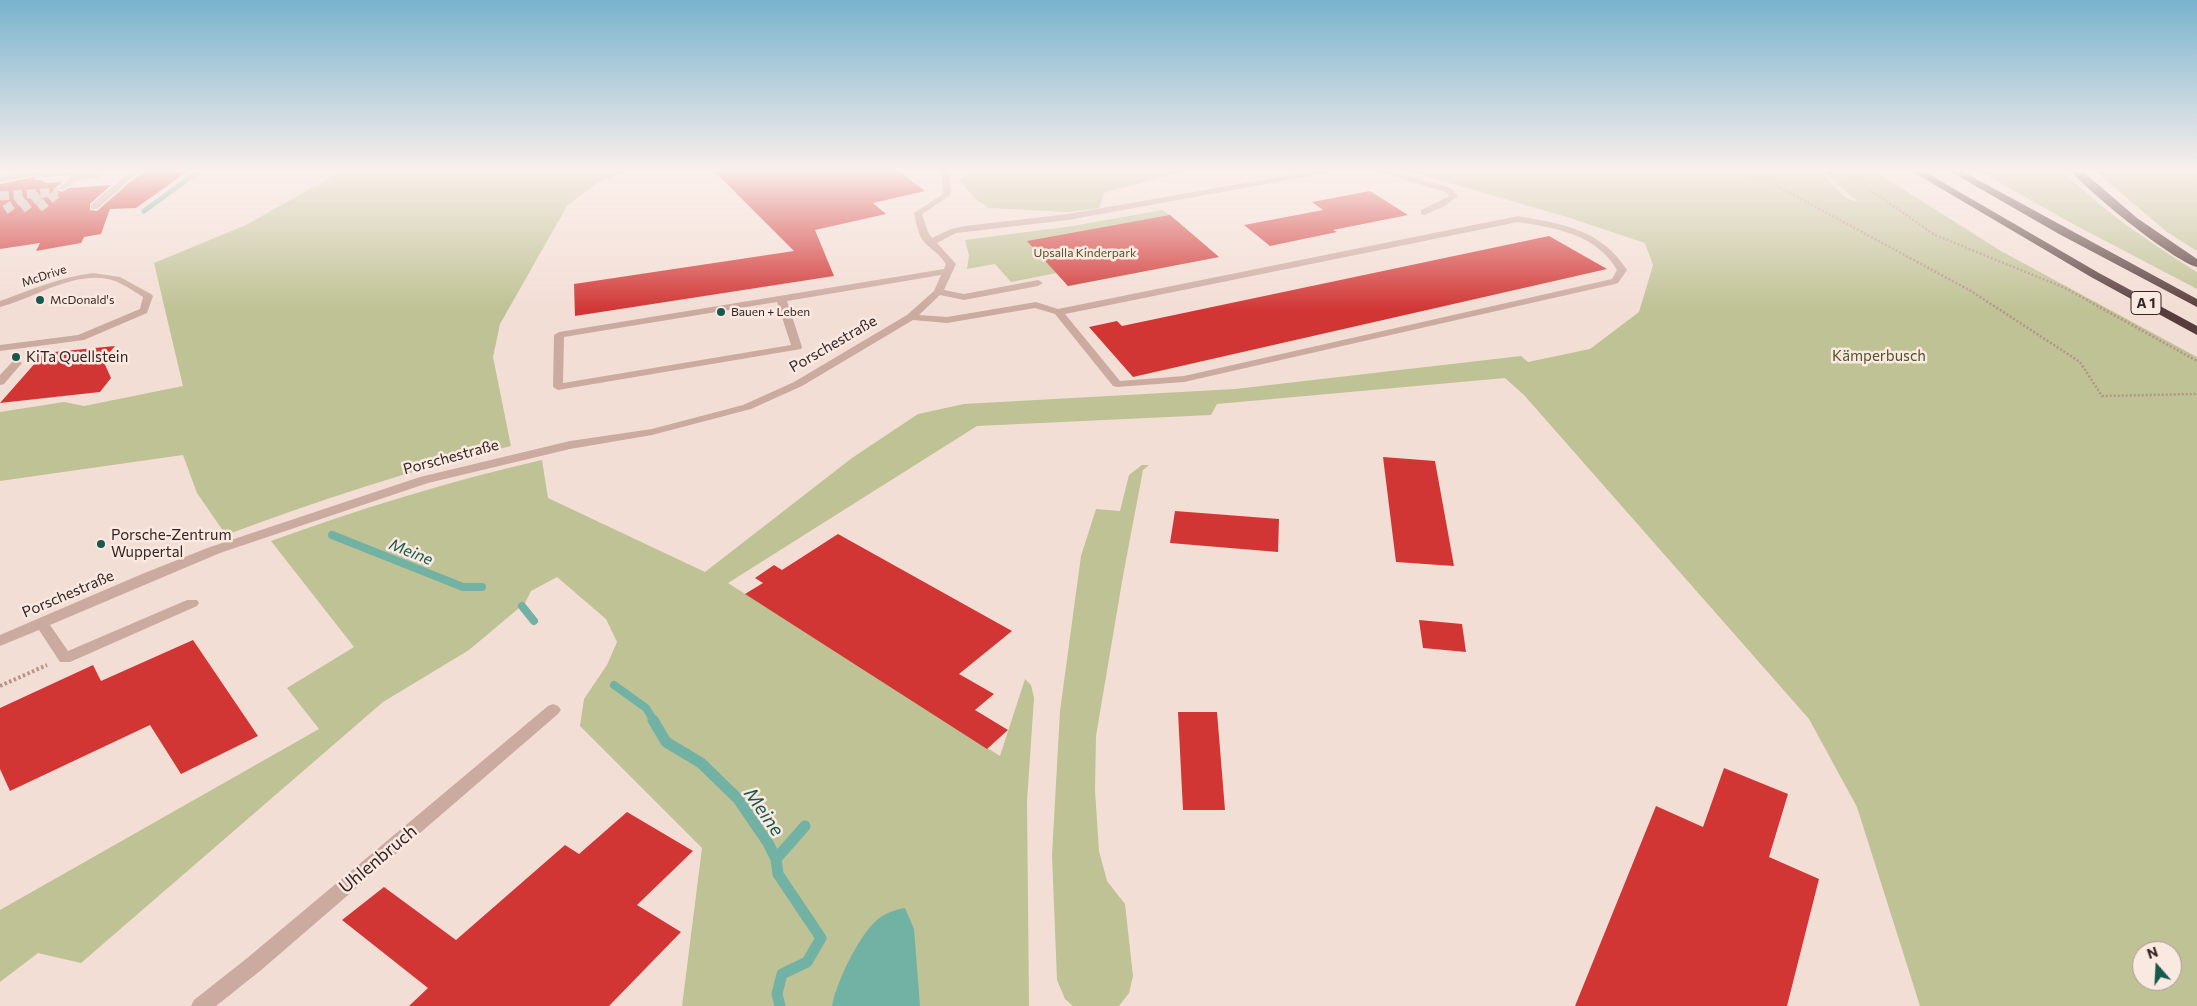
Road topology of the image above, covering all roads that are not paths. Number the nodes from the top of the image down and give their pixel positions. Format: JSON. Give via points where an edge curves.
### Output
{"nodes":[{"id":1,"x":919,"y":216,"type":"edge"},
{"id":2,"x":1074,"y":216,"type":"edge"},
{"id":3,"x":1994,"y":216,"type":"edge"},
{"id":4,"x":2034,"y":216,"type":"edge"},
{"id":5,"x":2127,"y":216,"type":"edge"},
{"id":6,"x":929,"y":243,"type":"junction"},
{"id":7,"x":2197,"y":264,"type":"edge"},
{"id":8,"x":949,"y":271,"type":"junction"},
{"id":9,"x":1038,"y":283,"type":"dead end"},
{"id":10,"x":938,"y":292,"type":"junction"},
{"id":11,"x":781,"y":298,"type":"junction"},
{"id":12,"x":0,"y":304,"type":"edge"},
{"id":13,"x":2197,"y":304,"type":"edge"},
{"id":14,"x":1058,"y":312,"type":"junction"},
{"id":15,"x":911,"y":317,"type":"junction"},
{"id":16,"x":2197,"y":331,"type":"edge"},
{"id":17,"x":0,"y":348,"type":"edge"},
{"id":18,"x":17,"y":363,"type":"dead end"},
{"id":19,"x":0,"y":382,"type":"edge"},
{"id":20,"x":192,"y":603,"type":"dead end"},
{"id":21,"x":42,"y":623,"type":"junction"},
{"id":22,"x":0,"y":641,"type":"edge"},
{"id":23,"x":553,"y":710,"type":"dead end"},
{"id":24,"x":201,"y":1006,"type":"edge"}],
"edges":[{"from":1,"to":6,"type":"street","via":[[921,230]]},
{"from":2,"to":6,"type":"street","via":[[954,231]]},
{"from":3,"to":16,"type":"highway","number":"A 1"},
{"from":4,"to":13,"type":"highway","number":"A 1"},
{"from":5,"to":7,"type":"highway"},
{"from":6,"to":8,"type":"street","via":[[943,252],[951,264]]},
{"from":8,"to":10,"type":"street","name":"Porschestraße"},
{"from":8,"to":11,"type":"street"},
{"from":9,"to":10,"type":"street","via":[[964,297]]},
{"from":10,"to":15,"type":"street","name":"Porschestraße"},
{"from":11,"to":11,"type":"street","via":[[797,347],[558,387],[559,335]]},
{"from":12,"to":17,"type":"street","name":"McDrive","via":[[81,277],[96,276],[107,276],[134,286],[148,296],[144,311],[80,338]]},
{"from":14,"to":14,"type":"street","via":[[1117,384],[1184,380],[1615,281],[1622,270],[1614,256],[1591,238],[1518,218]]},
{"from":14,"to":15,"type":"street","via":[[1036,305],[947,320]]},
{"from":15,"to":21,"type":"street","name":"Porschestraße","via":[[798,384],[747,407],[652,432],[570,445],[424,480],[215,550]]},
{"from":18,"to":19,"type":"street"},
{"from":20,"to":21,"type":"street","via":[[65,658]]},
{"from":21,"to":22,"type":"street","name":"Porschestraße"},
{"from":23,"to":24,"type":"street","name":"Uhlenbruch"}]}
